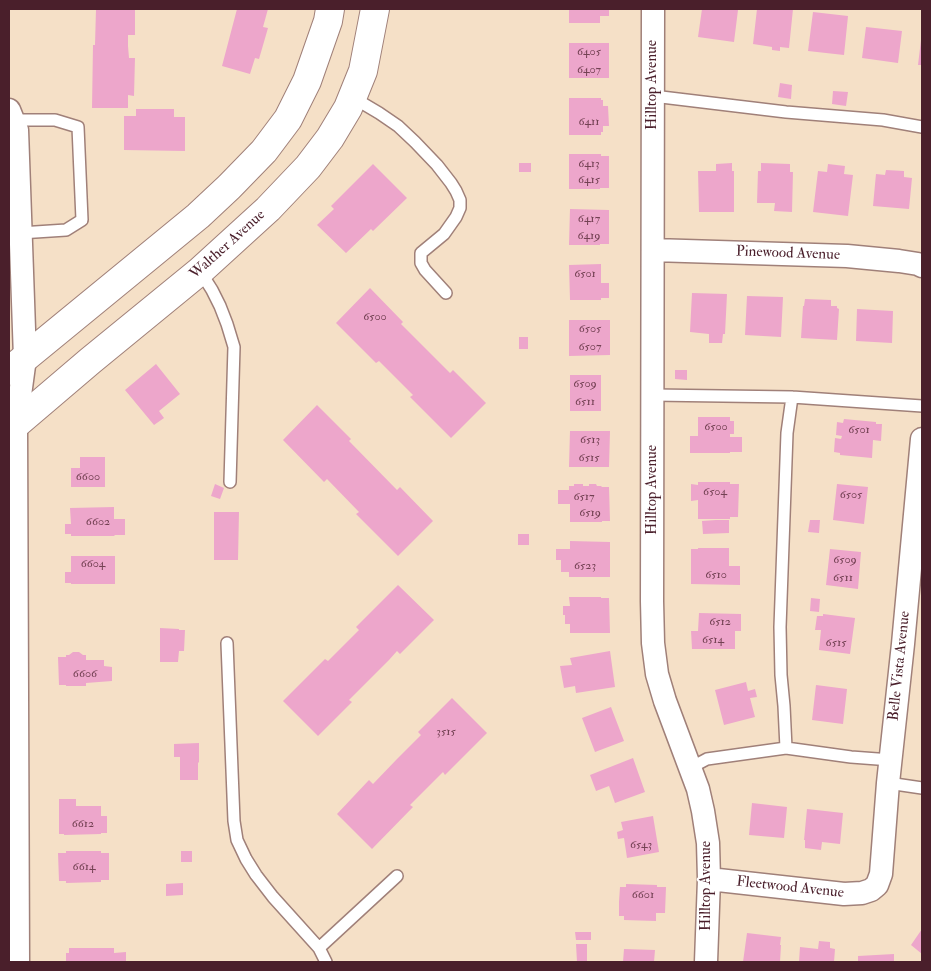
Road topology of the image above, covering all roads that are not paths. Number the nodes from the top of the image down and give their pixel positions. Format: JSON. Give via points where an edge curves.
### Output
{"nodes":[{"id":1,"x":330,"y":9,"type":"edge"},
{"id":2,"x":375,"y":9,"type":"edge"},
{"id":3,"x":653,"y":9,"type":"edge"},
{"id":4,"x":653,"y":96,"type":"junction"},
{"id":5,"x":352,"y":97,"type":"junction"},
{"id":6,"x":11,"y":115,"type":"edge"},
{"id":7,"x":922,"y":127,"type":"edge"},
{"id":8,"x":20,"y":233,"type":"junction"},
{"id":9,"x":653,"y":250,"type":"junction"},
{"id":10,"x":922,"y":266,"type":"edge"},
{"id":11,"x":200,"y":271,"type":"junction"},
{"id":12,"x":446,"y":293,"type":"dead end"},
{"id":13,"x":17,"y":364,"type":"edge"},
{"id":14,"x":653,"y":395,"type":"junction"},
{"id":15,"x":792,"y":397,"type":"junction"},
{"id":16,"x":922,"y":406,"type":"edge"},
{"id":17,"x":12,"y":428,"type":"edge"},
{"id":18,"x":922,"y":439,"type":"edge"},
{"id":19,"x":230,"y":482,"type":"dead end"},
{"id":20,"x":919,"y":494,"type":"edge"},
{"id":21,"x":227,"y":643,"type":"dead end"},
{"id":22,"x":786,"y":748,"type":"junction"},
{"id":23,"x":890,"y":760,"type":"junction"},
{"id":24,"x":690,"y":768,"type":"junction"},
{"id":25,"x":888,"y":783,"type":"junction"},
{"id":26,"x":922,"y":788,"type":"edge"},
{"id":27,"x":397,"y":876,"type":"dead end"},
{"id":28,"x":710,"y":880,"type":"junction"},
{"id":29,"x":871,"y":890,"type":"joint"},
{"id":30,"x":319,"y":948,"type":"junction"},
{"id":31,"x":18,"y":962,"type":"edge"},
{"id":32,"x":326,"y":962,"type":"edge"},
{"id":33,"x":706,"y":962,"type":"edge"}],
"edges":[{"from":1,"to":13,"type":"main road","via":[[307,81],[288,119],[264,151],[198,216]]},
{"from":2,"to":5,"type":"main road","name":"Walther Avenue","via":[[363,71]]},
{"from":3,"to":4,"type":"street","name":"Hilltop Avenue"},
{"from":4,"to":7,"type":"lane"},
{"from":4,"to":9,"type":"street","name":"Hilltop Avenue"},
{"from":5,"to":11,"type":"main road","name":"Walther Avenue","via":[[330,138],[308,167],[268,210]]},
{"from":5,"to":12,"type":"lane","via":[[380,113],[415,142],[451,183],[460,200],[456,217],[444,234],[421,253],[425,270]]},
{"from":6,"to":8,"type":"street","via":[[17,130]]},
{"from":6,"to":8,"type":"lane","via":[[55,120],[78,127],[82,220],[66,230]]},
{"from":8,"to":13,"type":"street"},
{"from":9,"to":10,"type":"street","name":"Pinewood Avenue","via":[[847,256]]},
{"from":9,"to":14,"type":"street","name":"Hilltop Avenue"},
{"from":11,"to":17,"type":"main road","name":"Walther Avenue"},
{"from":11,"to":19,"type":"lane","via":[[216,298],[234,347]]},
{"from":13,"to":17,"type":"street"},
{"from":14,"to":15,"type":"lane"},
{"from":14,"to":24,"type":"street","name":"Hilltop Avenue","via":[[653,643],[657,674]]},
{"from":15,"to":16,"type":"lane"},
{"from":15,"to":22,"type":"lane","via":[[787,433],[780,627]]},
{"from":17,"to":31,"type":"street"},
{"from":18,"to":20,"type":"street","name":"Belle Vista Avenue"},
{"from":20,"to":23,"type":"street","name":"Belle Vista Avenue"},
{"from":21,"to":30,"type":"lane","via":[[237,840],[246,859],[273,897]]},
{"from":22,"to":23,"type":"lane"},
{"from":22,"to":24,"type":"lane","via":[[707,759]]},
{"from":23,"to":25,"type":"street","name":"Belle Vista Avenue"},
{"from":24,"to":28,"type":"street","name":"Hilltop Avenue","via":[[703,811]]},
{"from":25,"to":26,"type":"lane"},
{"from":25,"to":29,"type":"street","name":"Belle Vista Avenue","via":[[882,874],[878,885]]},
{"from":27,"to":30,"type":"lane"},
{"from":28,"to":29,"type":"street","name":"Fleetwood Avenue","via":[[844,894]]},
{"from":28,"to":33,"type":"street","name":"Hilltop Avenue"},
{"from":30,"to":32,"type":"lane"}]}
